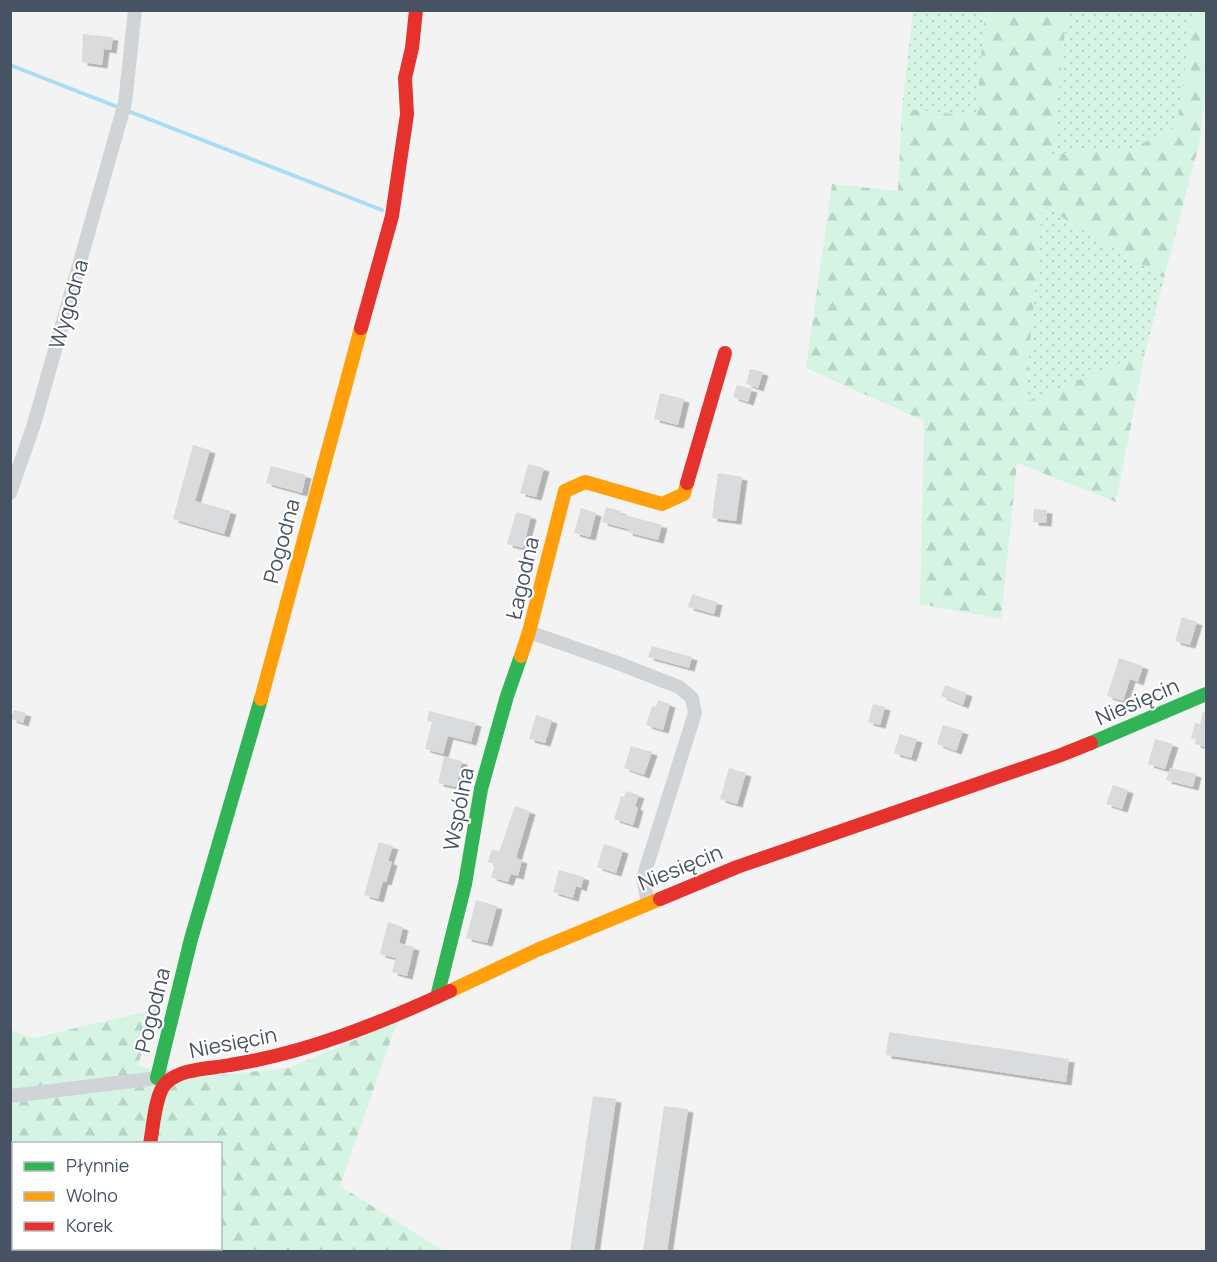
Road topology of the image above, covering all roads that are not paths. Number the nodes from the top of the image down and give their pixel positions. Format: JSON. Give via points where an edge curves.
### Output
{"nodes":[{"id":1,"x":135,"y":10,"type":"edge"},
{"id":2,"x":416,"y":10,"type":"edge"},
{"id":3,"x":725,"y":353,"type":"dead end"},
{"id":4,"x":10,"y":493,"type":"edge"},
{"id":5,"x":529,"y":632,"type":"junction"},
{"id":6,"x":1206,"y":694,"type":"edge"},
{"id":7,"x":648,"y":903,"type":"junction"},
{"id":8,"x":437,"y":997,"type":"junction"},
{"id":9,"x":172,"y":1077,"type":"junction"},
{"id":10,"x":157,"y":1078,"type":"junction"},
{"id":11,"x":10,"y":1096,"type":"edge"},
{"id":12,"x":150,"y":1142,"type":"edge"}],
"edges":[{"from":1,"to":4,"type":"street","name":"Wygodna","via":[[123,109],[34,424]]},
{"from":2,"to":10,"type":"street","name":"Pogodna","via":[[405,78],[406,124],[392,216],[191,939]]},
{"from":3,"to":5,"type":"street","name":"Łagodna","via":[[684,494],[662,504],[585,482],[565,491]]},
{"from":5,"to":7,"type":"street","name":"Łagodna","via":[[679,687],[692,698],[695,713],[643,878]]},
{"from":5,"to":8,"type":"street","name":"Wspólna","via":[[481,789],[465,884]]},
{"from":6,"to":7,"type":"street","name":"Niesięcin","via":[[1061,755],[777,852]]},
{"from":7,"to":8,"type":"street","name":"Niesięcin"},
{"from":8,"to":9,"type":"street","name":"Niesięcin","via":[[350,1033],[279,1056]]},
{"from":9,"to":10,"type":"street"},
{"from":9,"to":12,"type":"street","via":[[157,1099]]},
{"from":10,"to":11,"type":"street"}]}
